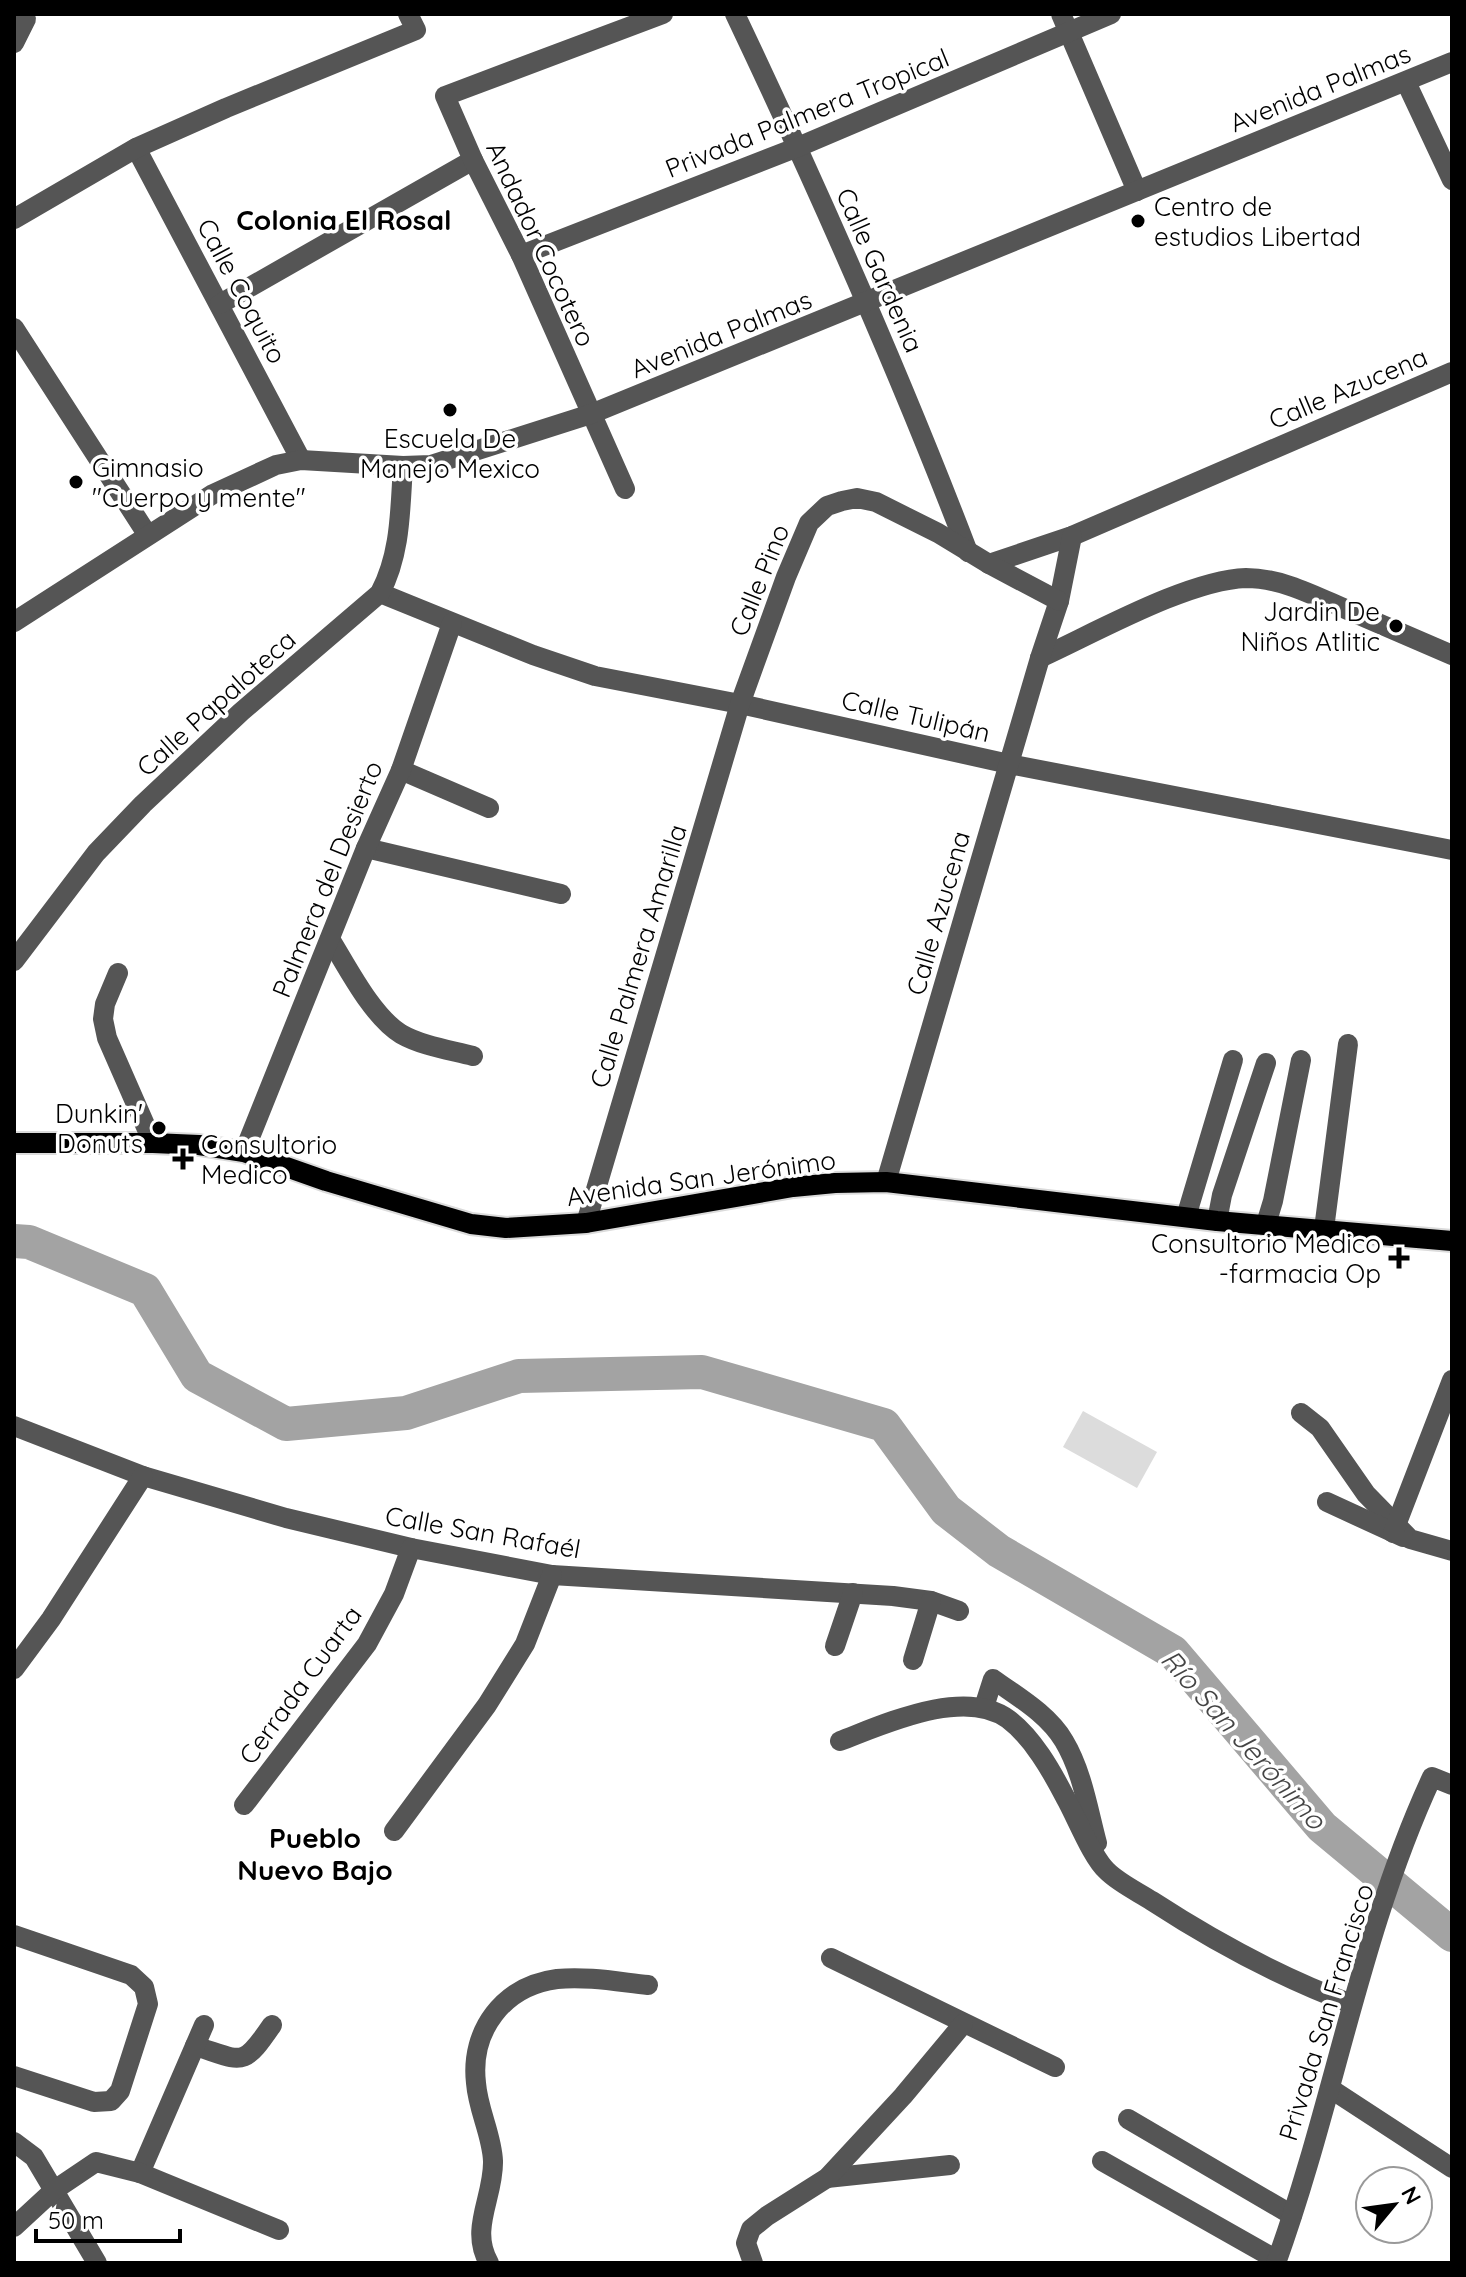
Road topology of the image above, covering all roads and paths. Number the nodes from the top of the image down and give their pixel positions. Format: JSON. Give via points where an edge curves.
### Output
{"nodes":[{"id":1,"x":408,"y":14,"type":"edge"},
{"id":2,"x":663,"y":14,"type":"edge"},
{"id":3,"x":735,"y":14,"type":"edge"},
{"id":4,"x":1111,"y":14,"type":"edge"},
{"id":5,"x":27,"y":16,"type":"edge"},
{"id":6,"x":1065,"y":23,"type":"edge"},
{"id":7,"x":14,"y":43,"type":"edge"},
{"id":8,"x":1452,"y":62,"type":"edge"},
{"id":9,"x":1406,"y":82,"type":"junction"},
{"id":10,"x":798,"y":147,"type":"junction"},
{"id":11,"x":136,"y":148,"type":"junction"},
{"id":12,"x":473,"y":160,"type":"junction"},
{"id":13,"x":1452,"y":180,"type":"edge"},
{"id":14,"x":1137,"y":191,"type":"junction"},
{"id":15,"x":14,"y":219,"type":"edge"},
{"id":16,"x":521,"y":255,"type":"junction"},
{"id":17,"x":220,"y":304,"type":"junction"},
{"id":18,"x":865,"y":304,"type":"junction"},
{"id":19,"x":14,"y":328,"type":"edge"},
{"id":20,"x":1452,"y":372,"type":"edge"},
{"id":21,"x":591,"y":414,"type":"junction"},
{"id":22,"x":301,"y":460,"type":"junction"},
{"id":23,"x":403,"y":466,"type":"junction"},
{"id":24,"x":625,"y":489,"type":"dead end"},
{"id":25,"x":147,"y":534,"type":"junction"},
{"id":26,"x":1072,"y":536,"type":"junction"},
{"id":27,"x":968,"y":552,"type":"junction"},
{"id":28,"x":989,"y":564,"type":"junction"},
{"id":29,"x":380,"y":593,"type":"junction"},
{"id":30,"x":1059,"y":601,"type":"junction"},
{"id":31,"x":14,"y":622,"type":"edge"},
{"id":32,"x":452,"y":623,"type":"junction"},
{"id":33,"x":1452,"y":655,"type":"edge"},
{"id":34,"x":1040,"y":658,"type":"junction"},
{"id":35,"x":740,"y":704,"type":"junction"},
{"id":36,"x":1009,"y":764,"type":"junction"},
{"id":37,"x":401,"y":770,"type":"junction"},
{"id":38,"x":489,"y":808,"type":"dead end"},
{"id":39,"x":366,"y":848,"type":"junction"},
{"id":40,"x":1452,"y":850,"type":"edge"},
{"id":41,"x":561,"y":894,"type":"dead end"},
{"id":42,"x":330,"y":939,"type":"junction"},
{"id":43,"x":14,"y":961,"type":"edge"},
{"id":44,"x":118,"y":973,"type":"dead end"},
{"id":45,"x":1348,"y":1044,"type":"dead end"},
{"id":46,"x":473,"y":1056,"type":"dead end"},
{"id":47,"x":1233,"y":1060,"type":"dead end"},
{"id":48,"x":1301,"y":1060,"type":"dead end"},
{"id":49,"x":1266,"y":1063,"type":"dead end"},
{"id":50,"x":14,"y":1143,"type":"edge"},
{"id":51,"x":153,"y":1143,"type":"junction"},
{"id":52,"x":244,"y":1152,"type":"junction"},
{"id":53,"x":886,"y":1182,"type":"junction"},
{"id":54,"x":1186,"y":1217,"type":"junction"},
{"id":55,"x":1217,"y":1221,"type":"junction"},
{"id":56,"x":586,"y":1223,"type":"junction"},
{"id":57,"x":1266,"y":1224,"type":"junction"},
{"id":58,"x":1324,"y":1229,"type":"junction"},
{"id":59,"x":1452,"y":1241,"type":"edge"},
{"id":60,"x":1452,"y":1380,"type":"edge"},
{"id":61,"x":1301,"y":1413,"type":"dead end"},
{"id":62,"x":14,"y":1426,"type":"edge"},
{"id":63,"x":143,"y":1476,"type":"junction"},
{"id":64,"x":1327,"y":1502,"type":"dead end"},
{"id":65,"x":1400,"y":1533,"type":"junction"},
{"id":66,"x":411,"y":1548,"type":"junction"},
{"id":67,"x":1452,"y":1551,"type":"edge"},
{"id":68,"x":552,"y":1575,"type":"junction"},
{"id":69,"x":853,"y":1593,"type":"junction"},
{"id":70,"x":931,"y":1601,"type":"junction"},
{"id":71,"x":959,"y":1611,"type":"dead end"},
{"id":72,"x":835,"y":1646,"type":"dead end"},
{"id":73,"x":913,"y":1660,"type":"dead end"},
{"id":74,"x":14,"y":1669,"type":"edge"},
{"id":75,"x":984,"y":1707,"type":"junction"},
{"id":76,"x":840,"y":1741,"type":"dead end"},
{"id":77,"x":1442,"y":1781,"type":"edge"},
{"id":78,"x":244,"y":1805,"type":"dead end"},
{"id":79,"x":394,"y":1831,"type":"dead end"},
{"id":80,"x":1105,"y":1870,"type":"junction"},
{"id":81,"x":14,"y":1935,"type":"edge"},
{"id":82,"x":831,"y":1958,"type":"dead end"},
{"id":83,"x":648,"y":1985,"type":"dead end"},
{"id":84,"x":1352,"y":2004,"type":"junction"},
{"id":85,"x":963,"y":2024,"type":"junction"},
{"id":86,"x":204,"y":2025,"type":"dead end"},
{"id":87,"x":272,"y":2025,"type":"dead end"},
{"id":88,"x":195,"y":2046,"type":"junction"},
{"id":89,"x":1055,"y":2067,"type":"dead end"},
{"id":90,"x":14,"y":2076,"type":"edge"},
{"id":91,"x":1331,"y":2089,"type":"junction"},
{"id":92,"x":1128,"y":2119,"type":"dead end"},
{"id":93,"x":14,"y":2142,"type":"edge"},
{"id":94,"x":1102,"y":2161,"type":"dead end"},
{"id":95,"x":950,"y":2165,"type":"dead end"},
{"id":96,"x":1452,"y":2168,"type":"edge"},
{"id":97,"x":140,"y":2173,"type":"junction"},
{"id":98,"x":827,"y":2178,"type":"junction"},
{"id":99,"x":53,"y":2191,"type":"junction"},
{"id":100,"x":1292,"y":2215,"type":"junction"},
{"id":101,"x":14,"y":2227,"type":"edge"},
{"id":102,"x":279,"y":2230,"type":"dead end"},
{"id":103,"x":1276,"y":2262,"type":"edge"},
{"id":104,"x":97,"y":2263,"type":"edge"},
{"id":105,"x":489,"y":2263,"type":"edge"},
{"id":106,"x":753,"y":2263,"type":"edge"}],
"edges":[{"from":1,"to":11,"type":"street","via":[[416,30]]},
{"from":2,"to":12,"type":"street","name":"Andador Cocotero","via":[[445,96]]},
{"from":3,"to":10,"type":"street","name":"Calle Gardenia"},
{"from":4,"to":6,"type":"street","name":"Privada Palmera Tropical"},
{"from":5,"to":7,"type":"street"},
{"from":6,"to":10,"type":"street","name":"Privada Palmera Tropical"},
{"from":6,"to":14,"type":"street"},
{"from":8,"to":9,"type":"street","name":"Avenida Palmas"},
{"from":9,"to":13,"type":"street"},
{"from":9,"to":14,"type":"street","name":"Avenida Palmas"},
{"from":10,"to":16,"type":"street","name":"Privada Palmera Tropical"},
{"from":10,"to":18,"type":"street","name":"Calle Gardenia"},
{"from":11,"to":15,"type":"street"},
{"from":11,"to":17,"type":"street","name":"Calle Coquito"},
{"from":12,"to":16,"type":"street","name":"Andador Cocotero"},
{"from":12,"to":17,"type":"street"},
{"from":14,"to":18,"type":"street","name":"Avenida Palmas"},
{"from":16,"to":21,"type":"street","name":"Andador Cocotero"},
{"from":17,"to":22,"type":"street","name":"Calle Coquito"},
{"from":18,"to":21,"type":"street","name":"Avenida Palmas"},
{"from":18,"to":27,"type":"street","name":"Calle Gardenia","via":[[914,411]]},
{"from":19,"to":25,"type":"street"},
{"from":20,"to":26,"type":"street","name":"Calle Azucena"},
{"from":21,"to":23,"type":"street","name":"Avenida Palmas","via":[[431,465]]},
{"from":21,"to":24,"type":"street","name":"Andador Cocotero"},
{"from":22,"to":23,"type":"street","name":"Avenida Palmas"},
{"from":22,"to":25,"type":"street","name":"Avenida Palmas","via":[[249,476]]},
{"from":23,"to":29,"type":"street","name":"Calle Papaloteca","via":[[398,544]]},
{"from":25,"to":31,"type":"street","name":"Avenida Palmas"},
{"from":26,"to":28,"type":"street"},
{"from":26,"to":30,"type":"street","name":"Calle Azucena"},
{"from":27,"to":28,"type":"street","name":"Calle Pino"},
{"from":27,"to":35,"type":"street","name":"Calle Pino","via":[[876,502],[857,498],[827,506],[809,523]]},
{"from":28,"to":30,"type":"street"},
{"from":29,"to":32,"type":"street","name":"Calle Tulipán"},
{"from":29,"to":43,"type":"street","name":"Calle Papaloteca","via":[[143,804],[96,853]]},
{"from":30,"to":34,"type":"street","name":"Calle Azucena"},
{"from":32,"to":35,"type":"street","name":"Calle Tulipán","via":[[595,676]]},
{"from":32,"to":37,"type":"street","name":"Palmera del Desierto"},
{"from":33,"to":34,"type":"street","via":[[1300,589],[1246,578],[1179,595]]},
{"from":34,"to":36,"type":"street","name":"Calle Azucena"},
{"from":35,"to":36,"type":"street","name":"Calle Tulipán"},
{"from":35,"to":56,"type":"street","name":"Calle Palmera Amarilla"},
{"from":36,"to":40,"type":"street","name":"Calle Tulipán"},
{"from":36,"to":53,"type":"street","name":"Calle Azucena"},
{"from":37,"to":38,"type":"street"},
{"from":37,"to":39,"type":"street","name":"Palmera del Desierto"},
{"from":39,"to":41,"type":"street"},
{"from":39,"to":42,"type":"street","name":"Palmera del Desierto"},
{"from":42,"to":46,"type":"street","via":[[399,1033]]},
{"from":42,"to":52,"type":"street","name":"Palmera del Desierto"},
{"from":44,"to":51,"type":"street","via":[[103,1019]]},
{"from":45,"to":58,"type":"street"},
{"from":47,"to":54,"type":"street"},
{"from":48,"to":57,"type":"street"},
{"from":49,"to":55,"type":"street"},
{"from":50,"to":51,"type":"main road","name":"Avenida San Jerónimo"},
{"from":51,"to":52,"type":"main road","name":"Avenida San Jerónimo"},
{"from":52,"to":56,"type":"main road","name":"Avenida San Jerónimo","via":[[471,1224],[506,1228]]},
{"from":53,"to":54,"type":"main road","name":"Avenida San Jerónimo"},
{"from":53,"to":56,"type":"main road","name":"Avenida San Jerónimo","via":[[793,1187]]},
{"from":54,"to":55,"type":"main road","name":"Avenida San Jerónimo"},
{"from":55,"to":57,"type":"main road","name":"Avenida San Jerónimo"},
{"from":57,"to":58,"type":"main road","name":"Avenida San Jerónimo"},
{"from":58,"to":59,"type":"main road","name":"Avenida San Jerónimo"},
{"from":60,"to":65,"type":"street"},
{"from":61,"to":65,"type":"street","via":[[1331,1442],[1351,1475]]},
{"from":62,"to":63,"type":"street","name":"Calle San Rafaél"},
{"from":63,"to":66,"type":"street","name":"Calle San Rafaél"},
{"from":63,"to":74,"type":"street"},
{"from":64,"to":65,"type":"street"},
{"from":65,"to":67,"type":"street"},
{"from":66,"to":68,"type":"street","name":"Calle San Rafaél"},
{"from":66,"to":78,"type":"street","name":"Cerrada Cuarta","via":[[367,1644]]},
{"from":68,"to":69,"type":"street","name":"Calle San Rafaél"},
{"from":68,"to":79,"type":"street","via":[[525,1644],[495,1693]]},
{"from":69,"to":70,"type":"street","name":"Calle San Rafaél"},
{"from":69,"to":72,"type":"street"},
{"from":70,"to":71,"type":"street","name":"Calle San Rafaél"},
{"from":70,"to":73,"type":"street"},
{"from":75,"to":76,"type":"street","via":[[902,1717]]},
{"from":75,"to":80,"type":"street","via":[[1027,1736]]},
{"from":75,"to":80,"type":"street","via":[[993,1679],[1036,1709],[1063,1738]]},
{"from":77,"to":84,"type":"street","name":"Privada San Francisco","via":[[1411,1824]]},
{"from":80,"to":84,"type":"street","via":[[1240,1954]]},
{"from":81,"to":90,"type":"street","via":[[131,1975],[144,1987],[148,2004],[120,2091],[111,2101],[94,2102]]},
{"from":82,"to":85,"type":"street"},
{"from":83,"to":105,"type":"street","via":[[553,1980],[505,2002],[483,2027],[476,2049],[476,2084],[493,2162],[480,2240]]},
{"from":84,"to":91,"type":"street","name":"Privada San Francisco"},
{"from":85,"to":89,"type":"street"},
{"from":85,"to":98,"type":"street"},
{"from":86,"to":88,"type":"street"},
{"from":87,"to":88,"type":"street","via":[[244,2058]]},
{"from":88,"to":97,"type":"street"},
{"from":91,"to":96,"type":"street"},
{"from":91,"to":100,"type":"street","name":"Privada San Francisco"},
{"from":92,"to":100,"type":"street"},
{"from":93,"to":99,"type":"street","via":[[34,2157]]},
{"from":94,"to":103,"type":"street"},
{"from":95,"to":98,"type":"street"},
{"from":97,"to":99,"type":"street","via":[[92,2162]]},
{"from":97,"to":102,"type":"street"},
{"from":98,"to":106,"type":"street","via":[[751,2229],[746,2243]]},
{"from":99,"to":101,"type":"street"},
{"from":99,"to":104,"type":"street"},
{"from":100,"to":103,"type":"street","name":"Privada San Francisco"}]}
